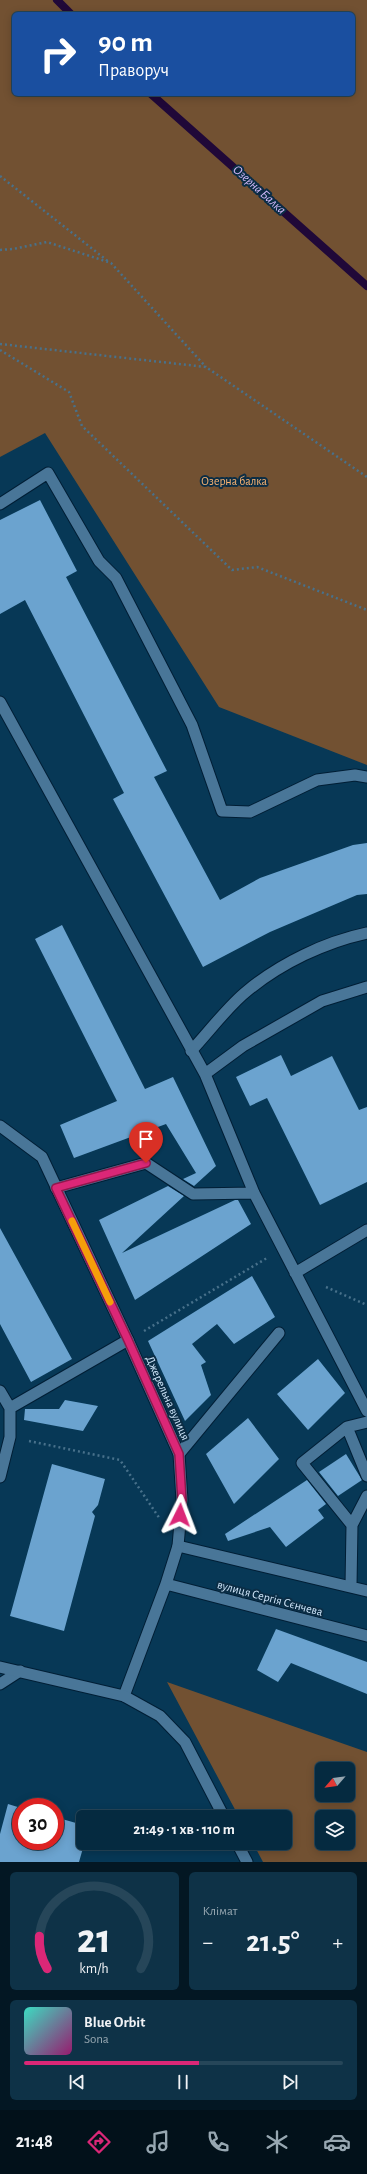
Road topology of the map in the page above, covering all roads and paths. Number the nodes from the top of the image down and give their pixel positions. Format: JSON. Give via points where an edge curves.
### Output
{"nodes":[{"id":1,"x":0,"y":176,"type":"edge"},
{"id":2,"x":0,"y":250,"type":"edge"},
{"id":3,"x":111,"y":264,"type":"junction"},
{"id":4,"x":0,"y":344,"type":"edge"},
{"id":5,"x":0,"y":350,"type":"edge"},
{"id":6,"x":206,"y":367,"type":"junction"},
{"id":7,"x":367,"y":476,"type":"edge"},
{"id":8,"x":0,"y":504,"type":"edge"},
{"id":9,"x":367,"y":610,"type":"edge"},
{"id":10,"x":0,"y":702,"type":"edge"},
{"id":11,"x":367,"y":777,"type":"edge"},
{"id":12,"x":367,"y":933,"type":"edge"},
{"id":13,"x":367,"y":987,"type":"edge"},
{"id":14,"x":191,"y":1051,"type":"junction"},
{"id":15,"x":205,"y":1074,"type":"junction"},
{"id":16,"x":0,"y":1126,"type":"edge"},
{"id":17,"x":56,"y":1188,"type":"junction"},
{"id":18,"x":254,"y":1193,"type":"junction"},
{"id":19,"x":367,"y":1230,"type":"edge"},
{"id":20,"x":283,"y":1249,"type":"junction"},
{"id":21,"x":295,"y":1273,"type":"junction"},
{"id":22,"x":324,"y":1286,"type":"dead end"},
{"id":23,"x":367,"y":1305,"type":"edge"},
{"id":24,"x":279,"y":1333,"type":"dead end"},
{"id":25,"x":128,"y":1340,"type":"junction"},
{"id":26,"x":0,"y":1391,"type":"edge"},
{"id":27,"x":10,"y":1408,"type":"junction"},
{"id":28,"x":367,"y":1411,"type":"edge"},
{"id":29,"x":367,"y":1422,"type":"edge"},
{"id":30,"x":347,"y":1427,"type":"junction"},
{"id":31,"x":10,"y":1437,"type":"junction"},
{"id":32,"x":179,"y":1454,"type":"junction"},
{"id":33,"x":367,"y":1476,"type":"edge"},
{"id":34,"x":0,"y":1477,"type":"edge"},
{"id":35,"x":367,"y":1496,"type":"edge"},
{"id":36,"x":352,"y":1525,"type":"junction"},
{"id":37,"x":178,"y":1546,"type":"junction"},
{"id":38,"x":166,"y":1584,"type":"junction"},
{"id":39,"x":351,"y":1586,"type":"junction"},
{"id":40,"x":367,"y":1590,"type":"edge"},
{"id":41,"x":367,"y":1636,"type":"edge"},
{"id":42,"x":0,"y":1667,"type":"edge"},
{"id":43,"x":20,"y":1671,"type":"junction"},
{"id":44,"x":0,"y":1684,"type":"edge"},
{"id":45,"x":124,"y":1696,"type":"junction"},
{"id":46,"x":220,"y":1810,"type":"edge"},
{"id":47,"x":241,"y":1850,"type":"edge"},
{"id":48,"x":247,"y":1862,"type":"edge"}],
"edges":[{"from":1,"to":3,"type":"path"},
{"from":2,"to":3,"type":"path","via":[[47,242]]},
{"from":3,"to":6,"type":"path"},
{"from":4,"to":6,"type":"path"},
{"from":5,"to":9,"type":"path","via":[[69,392],[82,426],[232,570],[257,567]]},
{"from":6,"to":7,"type":"path"},
{"from":8,"to":11,"type":"street","via":[[48,473],[99,561],[116,578],[192,725],[222,811],[250,812],[317,780],[355,775]]},
{"from":10,"to":14,"type":"street"},
{"from":12,"to":14,"type":"street","via":[[354,935],[300,956],[246,991]]},
{"from":13,"to":15,"type":"street","via":[[322,1001],[242,1046]]},
{"from":14,"to":15,"type":"street"},
{"from":15,"to":18,"type":"street"},
{"from":16,"to":17,"type":"street","name":"Джерельна вулиця","via":[[42,1157]]},
{"from":17,"to":18,"type":"street","via":[[146,1163],[193,1194]]},
{"from":17,"to":25,"type":"street","name":"Джерельна вулиця"},
{"from":18,"to":20,"type":"street"},
{"from":19,"to":21,"type":"street"},
{"from":20,"to":21,"type":"street"},
{"from":20,"to":25,"type":"path"},
{"from":21,"to":28,"type":"street"},
{"from":22,"to":23,"type":"path"},
{"from":24,"to":32,"type":"street"},
{"from":25,"to":27,"type":"street"},
{"from":25,"to":32,"type":"street","name":"Джерельна вулиця"},
{"from":26,"to":27,"type":"street"},
{"from":27,"to":31,"type":"street"},
{"from":29,"to":30,"type":"street"},
{"from":30,"to":33,"type":"street"},
{"from":30,"to":36,"type":"street","via":[[302,1463]]},
{"from":31,"to":34,"type":"street"},
{"from":31,"to":37,"type":"path","via":[[120,1460]]},
{"from":32,"to":37,"type":"street","name":"Джерельна вулиця","via":[[182,1500]]},
{"from":35,"to":36,"type":"street"},
{"from":36,"to":39,"type":"street"},
{"from":37,"to":38,"type":"street","name":"Джерельна вулиця"},
{"from":37,"to":39,"type":"street"},
{"from":38,"to":41,"type":"street","name":"вулиця Сергія Сєнчева"},
{"from":38,"to":45,"type":"street","name":"Джерельна вулиця"},
{"from":39,"to":40,"type":"street"},
{"from":42,"to":43,"type":"street"},
{"from":43,"to":44,"type":"street"},
{"from":43,"to":45,"type":"street"},
{"from":45,"to":46,"type":"street","via":[[160,1716],[185,1742]]},
{"from":47,"to":48,"type":"street"}]}
